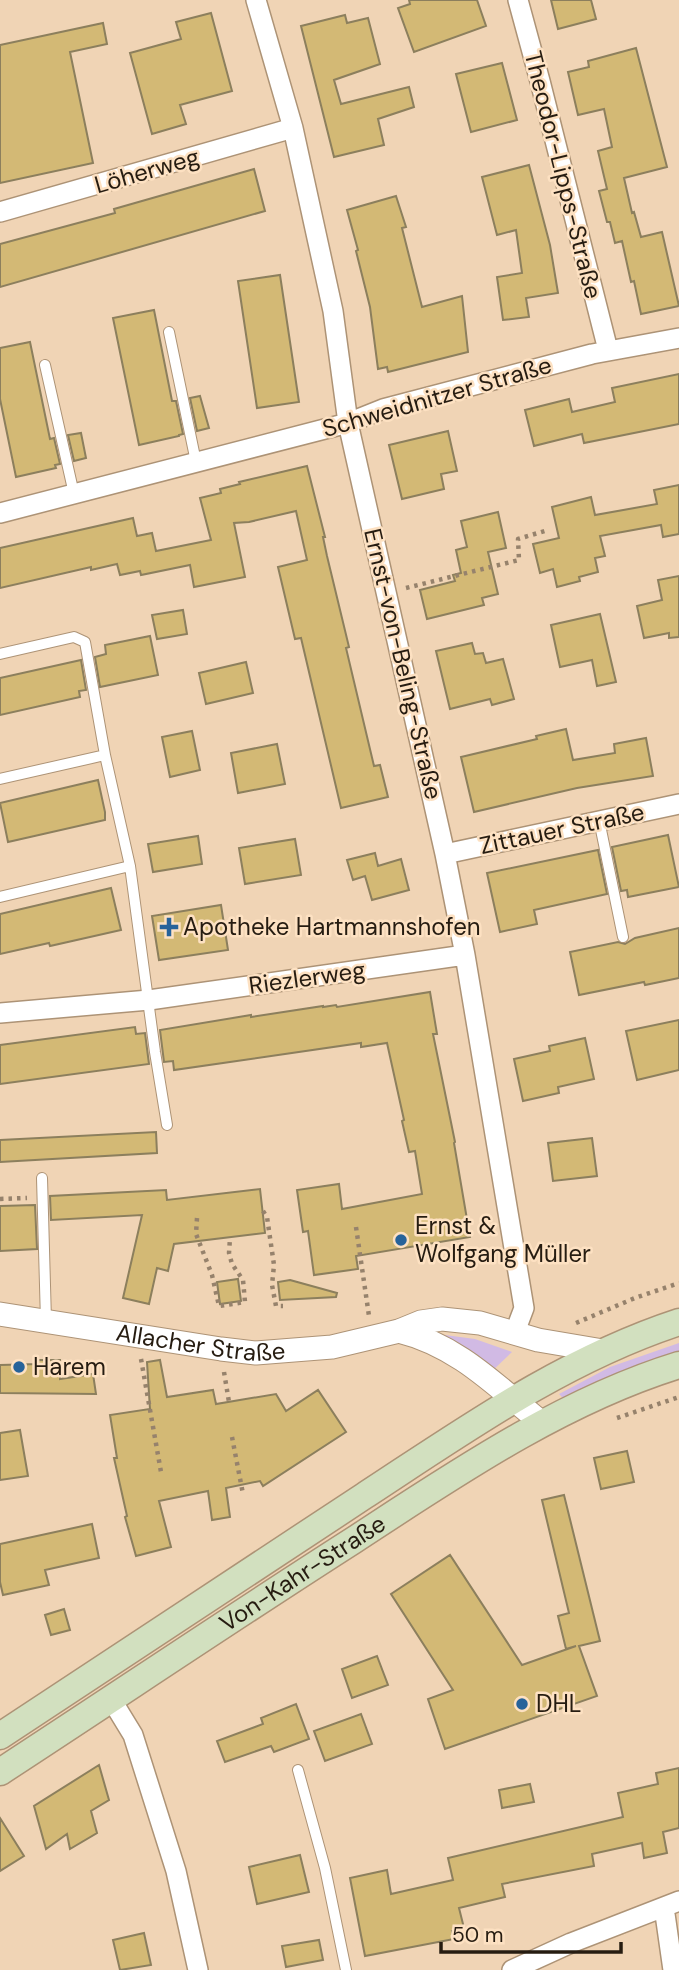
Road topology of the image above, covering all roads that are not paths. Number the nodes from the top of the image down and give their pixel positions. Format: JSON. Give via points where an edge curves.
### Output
{"nodes":[{"id":1,"x":256,"y":0,"type":"edge"},
{"id":2,"x":518,"y":0,"type":"edge"},
{"id":3,"x":293,"y":128,"type":"junction"},
{"id":4,"x":0,"y":212,"type":"edge"},
{"id":5,"x":169,"y":332,"type":"dead end"},
{"id":6,"x":679,"y":338,"type":"edge"},
{"id":7,"x":608,"y":350,"type":"junction"},
{"id":8,"x":45,"y":365,"type":"dead end"},
{"id":9,"x":348,"y":423,"type":"junction"},
{"id":10,"x":196,"y":462,"type":"junction"},
{"id":11,"x":74,"y":494,"type":"junction"},
{"id":12,"x":0,"y":513,"type":"edge"},
{"id":13,"x":0,"y":654,"type":"edge"},
{"id":14,"x":105,"y":754,"type":"junction"},
{"id":15,"x":0,"y":779,"type":"edge"},
{"id":16,"x":679,"y":804,"type":"edge"},
{"id":17,"x":599,"y":820,"type":"junction"},
{"id":18,"x":445,"y":853,"type":"junction"},
{"id":19,"x":130,"y":866,"type":"junction"},
{"id":20,"x":0,"y":897,"type":"edge"},
{"id":21,"x":623,"y":937,"type":"dead end"},
{"id":22,"x":465,"y":955,"type":"junction"},
{"id":23,"x":149,"y":1000,"type":"junction"},
{"id":24,"x":0,"y":1013,"type":"edge"},
{"id":25,"x":167,"y":1125,"type":"dead end"},
{"id":26,"x":42,"y":1178,"type":"dead end"},
{"id":27,"x":0,"y":1314,"type":"edge"},
{"id":28,"x":46,"y":1322,"type":"junction"},
{"id":29,"x":679,"y":1322,"type":"edge"},
{"id":30,"x":399,"y":1331,"type":"junction"},
{"id":31,"x":515,"y":1332,"type":"junction"},
{"id":32,"x":603,"y":1351,"type":"junction"},
{"id":33,"x":679,"y":1365,"type":"edge"},
{"id":34,"x":512,"y":1399,"type":"junction"},
{"id":35,"x":542,"y":1423,"type":"junction"},
{"id":36,"x":111,"y":1699,"type":"junction"},
{"id":37,"x":0,"y":1736,"type":"edge"},
{"id":38,"x":298,"y":1770,"type":"dead end"},
{"id":39,"x":0,"y":1772,"type":"edge"},
{"id":40,"x":671,"y":1904,"type":"edge"},
{"id":41,"x":198,"y":1970,"type":"edge"},
{"id":42,"x":345,"y":1970,"type":"edge"},
{"id":43,"x":512,"y":1970,"type":"edge"},
{"id":44,"x":673,"y":1970,"type":"edge"}],
"edges":[{"from":1,"to":3,"type":"street","name":"Ernst-von-Beling-Straße"},
{"from":2,"to":7,"type":"street","name":"Theodor-Lipps-Straße"},
{"from":3,"to":4,"type":"street","name":"Löherweg"},
{"from":3,"to":9,"type":"street","name":"Ernst-von-Beling-Straße","via":[[333,311]]},
{"from":5,"to":10,"type":"lane"},
{"from":6,"to":7,"type":"street","name":"Schweidnitzer Straße"},
{"from":7,"to":9,"type":"street","name":"Schweidnitzer Straße"},
{"from":8,"to":11,"type":"lane"},
{"from":9,"to":10,"type":"street","name":"Schweidnitzer Straße"},
{"from":9,"to":18,"type":"street","name":"Ernst-von-Beling-Straße"},
{"from":10,"to":11,"type":"street","name":"Schweidnitzer Straße"},
{"from":11,"to":12,"type":"street","name":"Schweidnitzer Straße"},
{"from":13,"to":14,"type":"lane","via":[[74,637],[85,642]]},
{"from":14,"to":15,"type":"lane"},
{"from":14,"to":19,"type":"lane"},
{"from":16,"to":17,"type":"street","name":"Zittauer Straße"},
{"from":17,"to":18,"type":"street","name":"Zittauer Straße"},
{"from":17,"to":21,"type":"lane"},
{"from":18,"to":22,"type":"street","name":"Ernst-von-Beling-Straße"},
{"from":19,"to":20,"type":"lane"},
{"from":19,"to":23,"type":"lane"},
{"from":22,"to":23,"type":"street","name":"Riezlerweg"},
{"from":22,"to":31,"type":"street","name":"Ernst-von-Beling-Straße","via":[[524,1308]]},
{"from":23,"to":24,"type":"street","name":"Riezlerweg"},
{"from":23,"to":25,"type":"lane"},
{"from":26,"to":28,"type":"lane"},
{"from":27,"to":28,"type":"street","name":"Allacher Straße"},
{"from":28,"to":30,"type":"street","name":"Allacher Straße","via":[[256,1353],[332,1347]]},
{"from":29,"to":32,"type":"main road"},
{"from":30,"to":31,"type":"street","name":"Allacher Straße","via":[[442,1319]]},
{"from":30,"to":34,"type":"street","via":[[457,1355]]},
{"from":31,"to":32,"type":"street","name":"Allacher Straße"},
{"from":32,"to":34,"type":"main road","name":"Von-Kahr-Straße"},
{"from":33,"to":35,"type":"main road","name":"Von-Kahr-Straße"},
{"from":34,"to":35,"type":"street"},
{"from":34,"to":37,"type":"main road","name":"Von-Kahr-Straße"},
{"from":35,"to":36,"type":"main road","name":"Von-Kahr-Straße","via":[[448,1479]]},
{"from":36,"to":39,"type":"main road","name":"Von-Kahr-Straße"},
{"from":36,"to":41,"type":"street","via":[[133,1735],[176,1871]]},
{"from":38,"to":42,"type":"lane","via":[[325,1868]]},
{"from":40,"to":43,"type":"street"},
{"from":40,"to":44,"type":"street"}]}
